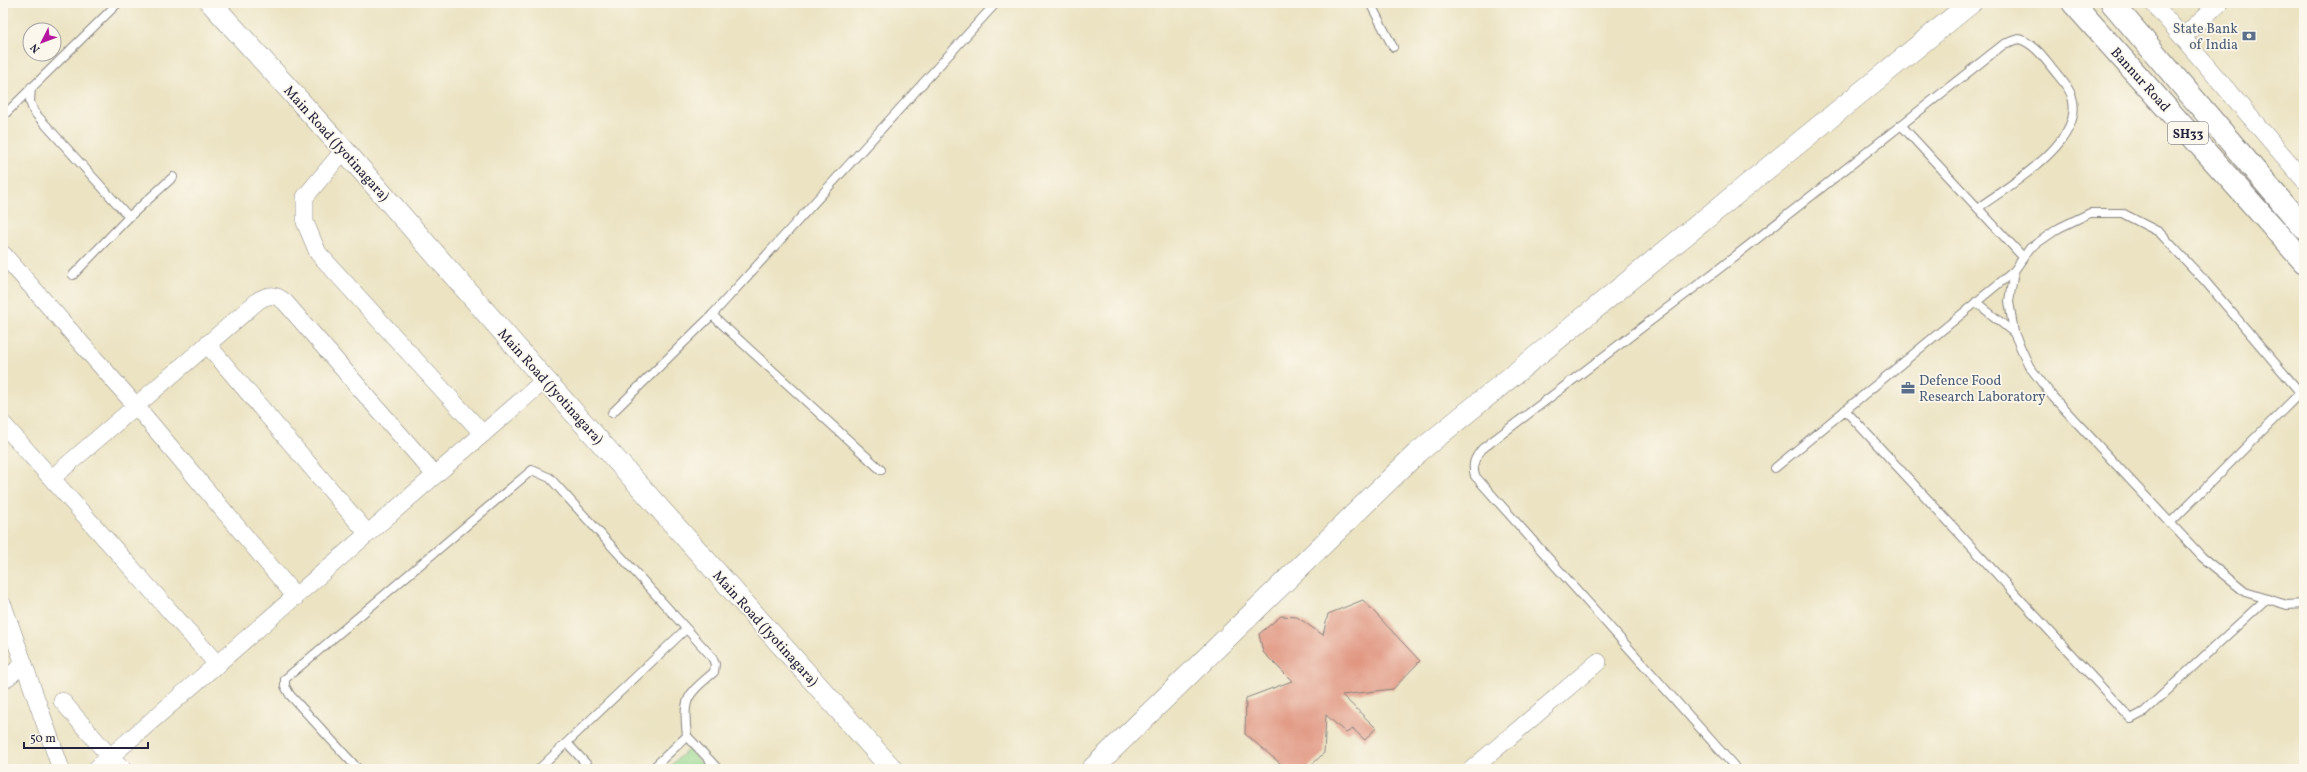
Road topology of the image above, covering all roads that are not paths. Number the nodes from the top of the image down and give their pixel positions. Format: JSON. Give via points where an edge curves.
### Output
{"nodes":[{"id":1,"x":118,"y":3,"type":"edge"},
{"id":2,"x":211,"y":3,"type":"edge"},
{"id":3,"x":996,"y":3,"type":"edge"},
{"id":4,"x":1370,"y":3,"type":"edge"},
{"id":5,"x":1971,"y":3,"type":"edge"},
{"id":6,"x":2073,"y":3,"type":"edge"},
{"id":7,"x":2112,"y":3,"type":"edge"},
{"id":8,"x":2154,"y":3,"type":"edge"},
{"id":9,"x":2219,"y":3,"type":"edge"},
{"id":10,"x":2183,"y":37,"type":"junction"},
{"id":11,"x":1393,"y":47,"type":"dead end"},
{"id":12,"x":30,"y":87,"type":"junction"},
{"id":13,"x":3,"y":116,"type":"edge"},
{"id":14,"x":1901,"y":126,"type":"junction"},
{"id":15,"x":344,"y":150,"type":"junction"},
{"id":16,"x":173,"y":177,"type":"dead end"},
{"id":17,"x":2304,"y":180,"type":"edge"},
{"id":18,"x":1978,"y":208,"type":"junction"},
{"id":19,"x":128,"y":217,"type":"junction"},
{"id":20,"x":2304,"y":228,"type":"edge"},
{"id":21,"x":3,"y":254,"type":"edge"},
{"id":22,"x":2023,"y":257,"type":"junction"},
{"id":23,"x":2304,"y":262,"type":"edge"},
{"id":24,"x":2014,"y":271,"type":"junction"},
{"id":25,"x":73,"y":275,"type":"dead end"},
{"id":26,"x":1976,"y":302,"type":"junction"},
{"id":27,"x":712,"y":316,"type":"junction"},
{"id":28,"x":2014,"y":333,"type":"junction"},
{"id":29,"x":207,"y":344,"type":"junction"},
{"id":30,"x":545,"y":380,"type":"junction"},
{"id":31,"x":2303,"y":393,"type":"edge"},
{"id":32,"x":136,"y":406,"type":"junction"},
{"id":33,"x":1845,"y":410,"type":"junction"},
{"id":34,"x":612,"y":413,"type":"dead end"},
{"id":35,"x":3,"y":424,"type":"edge"},
{"id":36,"x":483,"y":434,"type":"junction"},
{"id":37,"x":1775,"y":468,"type":"dead end"},
{"id":38,"x":881,"y":470,"type":"dead end"},
{"id":39,"x":435,"y":475,"type":"junction"},
{"id":40,"x":52,"y":478,"type":"junction"},
{"id":41,"x":2170,"y":523,"type":"junction"},
{"id":42,"x":368,"y":534,"type":"junction"},
{"id":43,"x":296,"y":597,"type":"junction"},
{"id":44,"x":2265,"y":600,"type":"junction"},
{"id":45,"x":3,"y":604,"type":"edge"},
{"id":46,"x":2304,"y":604,"type":"edge"},
{"id":47,"x":686,"y":629,"type":"junction"},
{"id":48,"x":1598,"y":662,"type":"dead end"},
{"id":49,"x":24,"y":664,"type":"junction"},
{"id":50,"x":218,"y":665,"type":"junction"},
{"id":51,"x":3,"y":681,"type":"edge"},
{"id":52,"x":62,"y":701,"type":"dead end"},
{"id":53,"x":687,"y":736,"type":"junction"},
{"id":54,"x":567,"y":743,"type":"junction"},
{"id":55,"x":110,"y":757,"type":"junction"},
{"id":56,"x":1734,"y":766,"type":"dead end"},
{"id":57,"x":61,"y":769,"type":"edge"},
{"id":58,"x":96,"y":769,"type":"edge"},
{"id":59,"x":123,"y":769,"type":"edge"},
{"id":60,"x":358,"y":769,"type":"edge"},
{"id":61,"x":539,"y":769,"type":"edge"},
{"id":62,"x":591,"y":769,"type":"edge"},
{"id":63,"x":652,"y":769,"type":"edge"},
{"id":64,"x":718,"y":769,"type":"edge"},
{"id":65,"x":892,"y":769,"type":"edge"},
{"id":66,"x":1092,"y":769,"type":"edge"},
{"id":67,"x":1472,"y":769,"type":"edge"}],
"edges":[{"from":1,"to":12,"type":"lane"},
{"from":2,"to":15,"type":"street","name":"Main Road (Jyotinagara)"},
{"from":3,"to":27,"type":"lane"},
{"from":4,"to":11,"type":"lane"},
{"from":5,"to":66,"type":"street","via":[[1416,454]]},
{"from":6,"to":23,"type":"main road","name":"Bannur Road","number":"SH33"},
{"from":7,"to":20,"type":"main road"},
{"from":8,"to":10,"type":"street"},
{"from":9,"to":10,"type":"street"},
{"from":10,"to":17,"type":"street"},
{"from":12,"to":13,"type":"lane"},
{"from":12,"to":19,"type":"lane","via":[[30,102],[34,112]]},
{"from":14,"to":18,"type":"lane"},
{"from":14,"to":18,"type":"lane","via":[[2004,44],[2019,39],[2034,47],[2072,96],[2070,126],[2063,139],[2041,162]]},
{"from":14,"to":56,"type":"lane","via":[[1482,449],[1474,458],[1472,466],[1475,476]]},
{"from":15,"to":30,"type":"street","name":"Main Road (Jyotinagara)"},
{"from":15,"to":36,"type":"street","via":[[305,197],[305,222],[318,253]]},
{"from":16,"to":19,"type":"lane"},
{"from":18,"to":22,"type":"lane"},
{"from":19,"to":25,"type":"lane"},
{"from":21,"to":32,"type":"street"},
{"from":22,"to":24,"type":"lane"},
{"from":22,"to":31,"type":"lane","via":[[2030,248],[2059,228],[2090,213],[2122,213],[2159,232]]},
{"from":24,"to":26,"type":"lane"},
{"from":24,"to":28,"type":"lane","via":[[2009,301]]},
{"from":26,"to":28,"type":"lane"},
{"from":26,"to":33,"type":"lane"},
{"from":27,"to":34,"type":"lane"},
{"from":27,"to":38,"type":"lane"},
{"from":28,"to":41,"type":"lane","via":[[2029,366],[2053,397]]},
{"from":29,"to":32,"type":"street"},
{"from":29,"to":39,"type":"street","via":[[267,295],[279,297]]},
{"from":29,"to":42,"type":"street"},
{"from":30,"to":36,"type":"street"},
{"from":30,"to":65,"type":"street","name":"Main Road (Jyotinagara)"},
{"from":31,"to":41,"type":"lane"},
{"from":32,"to":40,"type":"street"},
{"from":32,"to":43,"type":"street"},
{"from":33,"to":37,"type":"lane"},
{"from":33,"to":44,"type":"lane","via":[[2130,719],[2144,712]]},
{"from":35,"to":40,"type":"street"},
{"from":36,"to":39,"type":"street"},
{"from":39,"to":42,"type":"street"},
{"from":40,"to":50,"type":"street"},
{"from":41,"to":44,"type":"lane","via":[[2202,557],[2245,592]]},
{"from":42,"to":43,"type":"street"},
{"from":43,"to":50,"type":"street"},
{"from":44,"to":46,"type":"lane","via":[[2286,605]]},
{"from":45,"to":49,"type":"street"},
{"from":47,"to":53,"type":"lane","via":[[712,657],[715,664],[714,672],[691,690],[687,699],[684,716]]},
{"from":47,"to":54,"type":"lane"},
{"from":47,"to":60,"type":"lane","via":[[550,478],[532,470],[285,679],[285,686],[290,695]]},
{"from":48,"to":67,"type":"street"},
{"from":49,"to":51,"type":"street"},
{"from":49,"to":57,"type":"street"},
{"from":50,"to":55,"type":"street"},
{"from":52,"to":55,"type":"street"},
{"from":53,"to":63,"type":"lane"},
{"from":53,"to":64,"type":"lane"},
{"from":54,"to":61,"type":"lane"},
{"from":54,"to":62,"type":"lane"},
{"from":55,"to":58,"type":"street"},
{"from":55,"to":59,"type":"street"}]}
